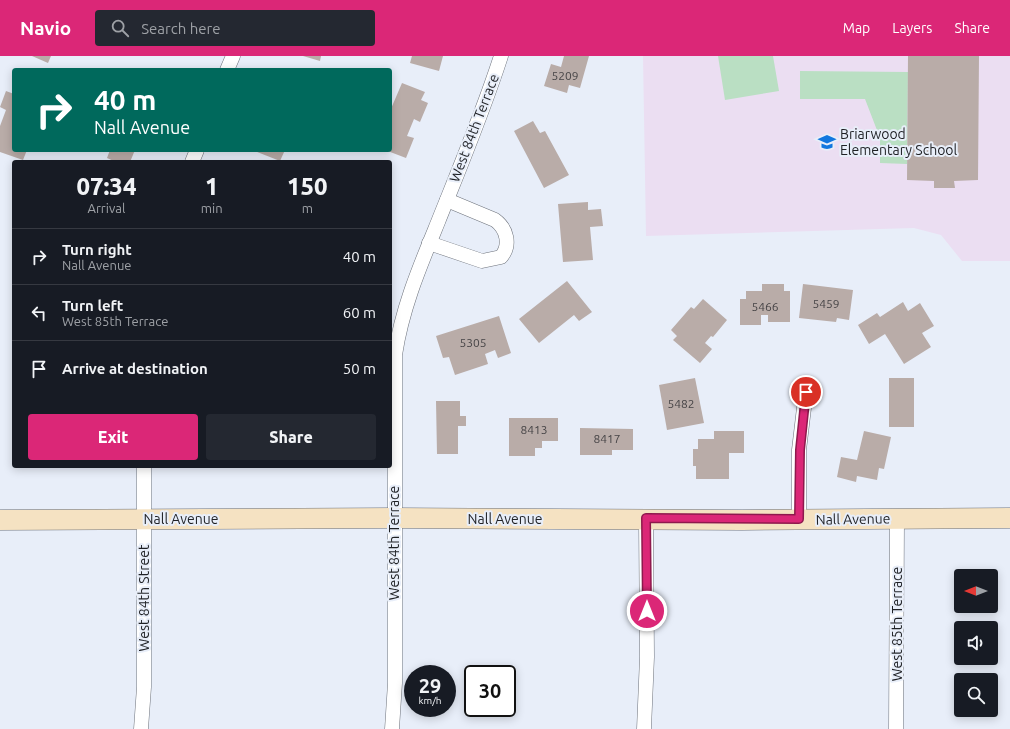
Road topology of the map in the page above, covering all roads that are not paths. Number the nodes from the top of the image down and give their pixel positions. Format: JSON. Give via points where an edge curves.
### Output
{"nodes":[{"id":1,"x":233,"y":56,"type":"edge"},
{"id":2,"x":501,"y":56,"type":"edge"},
{"id":3,"x":229,"y":68,"type":"edge"},
{"id":4,"x":447,"y":200,"type":"junction"},
{"id":5,"x":430,"y":243,"type":"junction"},
{"id":6,"x":806,"y":392,"type":"dead end"},
{"id":7,"x":144,"y":468,"type":"edge"},
{"id":8,"x":394,"y":518,"type":"junction"},
{"id":9,"x":646,"y":518,"type":"junction"},
{"id":10,"x":897,"y":518,"type":"junction"},
{"id":11,"x":1010,"y":518,"type":"edge"},
{"id":12,"x":144,"y":519,"type":"junction"},
{"id":13,"x":799,"y":519,"type":"junction"},
{"id":14,"x":0,"y":520,"type":"edge"},
{"id":15,"x":141,"y":729,"type":"edge"},
{"id":16,"x":392,"y":729,"type":"edge"},
{"id":17,"x":644,"y":729,"type":"edge"},
{"id":18,"x":896,"y":729,"type":"edge"}],
"edges":[{"from":1,"to":3,"type":"street"},
{"from":2,"to":4,"type":"street","name":"West 84th Terrace","via":[[489,94]]},
{"from":4,"to":5,"type":"street","name":"West 84th Terrace"},
{"from":4,"to":5,"type":"street","name":"West 84th Terrace","via":[[496,220],[504,231],[506,247],[501,257],[482,262]]},
{"from":5,"to":8,"type":"street","name":"West 84th Terrace","via":[[405,306],[395,355]]},
{"from":6,"to":13,"type":"street","via":[[800,450]]},
{"from":7,"to":12,"type":"street","name":"West 84th Street"},
{"from":8,"to":9,"type":"main road","name":"Nall Avenue"},
{"from":8,"to":12,"type":"main road","name":"Nall Avenue"},
{"from":8,"to":16,"type":"street","name":"West 84th Terrace","via":[[395,683]]},
{"from":9,"to":13,"type":"main road","name":"Nall Avenue"},
{"from":9,"to":17,"type":"street","via":[[647,658]]},
{"from":10,"to":11,"type":"main road","name":"Nall Avenue"},
{"from":10,"to":13,"type":"main road","name":"Nall Avenue"},
{"from":10,"to":18,"type":"street","name":"West 85th Terrace"},
{"from":12,"to":14,"type":"main road","name":"Nall Avenue"},
{"from":12,"to":15,"type":"street","name":"West 84th Street","via":[[144,687]]}]}
